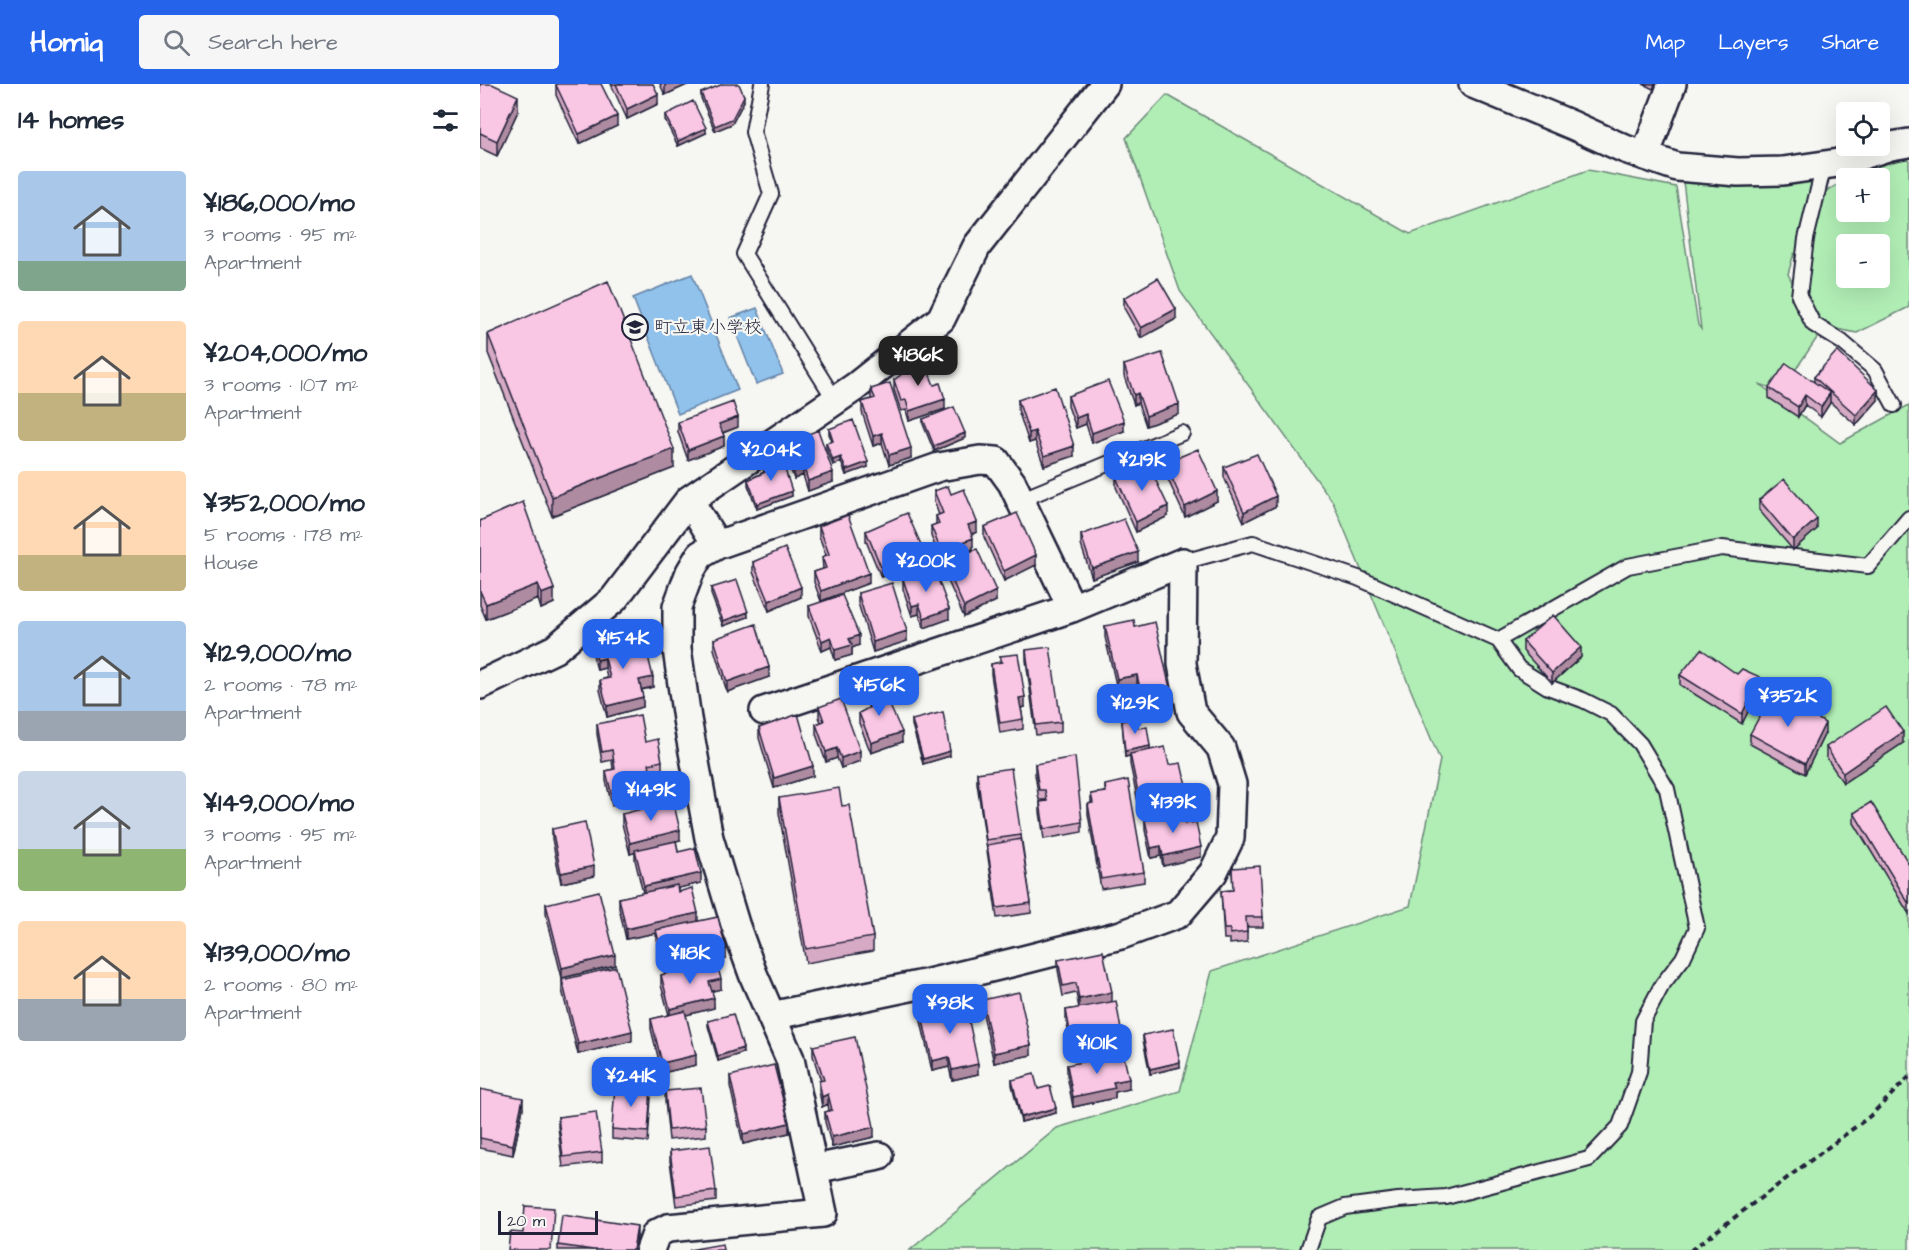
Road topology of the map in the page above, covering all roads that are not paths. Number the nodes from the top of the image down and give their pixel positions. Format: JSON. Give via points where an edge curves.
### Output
{"nodes":[{"id":1,"x":762,"y":84,"type":"edge"},
{"id":2,"x":1105,"y":84,"type":"edge"},
{"id":3,"x":1473,"y":84,"type":"edge"},
{"id":4,"x":1672,"y":84,"type":"edge"},
{"id":5,"x":1909,"y":143,"type":"edge"},
{"id":6,"x":1645,"y":156,"type":"junction"},
{"id":7,"x":1824,"y":165,"type":"junction"},
{"id":8,"x":835,"y":400,"type":"junction"},
{"id":9,"x":1894,"y":405,"type":"dead end"},
{"id":10,"x":1182,"y":433,"type":"dead end"},
{"id":11,"x":689,"y":500,"type":"junction"},
{"id":12,"x":1020,"y":500,"type":"junction"},
{"id":13,"x":1909,"y":518,"type":"edge"},
{"id":14,"x":717,"y":545,"type":"junction"},
{"id":15,"x":1183,"y":562,"type":"junction"},
{"id":16,"x":1072,"y":608,"type":"junction"},
{"id":17,"x":1498,"y":640,"type":"junction"},
{"id":18,"x":480,"y":685,"type":"edge"},
{"id":19,"x":764,"y":711,"type":"dead end"},
{"id":20,"x":771,"y":1016,"type":"junction"},
{"id":21,"x":879,"y":1156,"type":"dead end"},
{"id":22,"x":814,"y":1169,"type":"junction"},
{"id":23,"x":650,"y":1250,"type":"edge"},
{"id":24,"x":1308,"y":1250,"type":"edge"}],
"edges":[{"from":1,"to":8,"type":"lane","via":[[753,132],[771,194],[744,254]]},
{"from":2,"to":8,"type":"street","via":[[977,246],[941,319]]},
{"from":3,"to":6,"type":"street"},
{"from":4,"to":6,"type":"street"},
{"from":5,"to":7,"type":"street"},
{"from":6,"to":7,"type":"street","via":[[1677,167],[1738,172]]},
{"from":7,"to":9,"type":"lane","via":[[1806,239],[1799,296],[1813,324],[1875,370]]},
{"from":8,"to":11,"type":"street"},
{"from":10,"to":12,"type":"lane"},
{"from":11,"to":14,"type":"street"},
{"from":11,"to":18,"type":"street","via":[[614,599],[555,649]]},
{"from":12,"to":14,"type":"street","via":[[996,461],[980,460],[939,467]]},
{"from":12,"to":16,"type":"street"},
{"from":13,"to":17,"type":"lane","via":[[1868,566],[1722,548],[1628,566]]},
{"from":14,"to":20,"type":"street","via":[[700,555],[690,572],[677,607],[677,648],[710,838],[735,924]]},
{"from":15,"to":16,"type":"street"},
{"from":15,"to":17,"type":"lane","via":[[1253,543],[1358,578]]},
{"from":15,"to":20,"type":"street","via":[[1182,664],[1191,712],[1221,748],[1232,784],[1230,838],[1213,873],[1178,914],[1121,935],[1015,962]]},
{"from":16,"to":19,"type":"street"},
{"from":17,"to":24,"type":"lane","via":[[1519,669],[1548,687],[1611,714],[1640,744],[1667,789],[1697,928],[1643,1021],[1639,1072],[1620,1126],[1590,1159],[1446,1197],[1345,1207],[1319,1218]]},
{"from":20,"to":22,"type":"street","via":[[790,1059]]},
{"from":21,"to":22,"type":"street"},
{"from":22,"to":23,"type":"street","via":[[823,1213],[668,1227],[656,1234]]}]}
